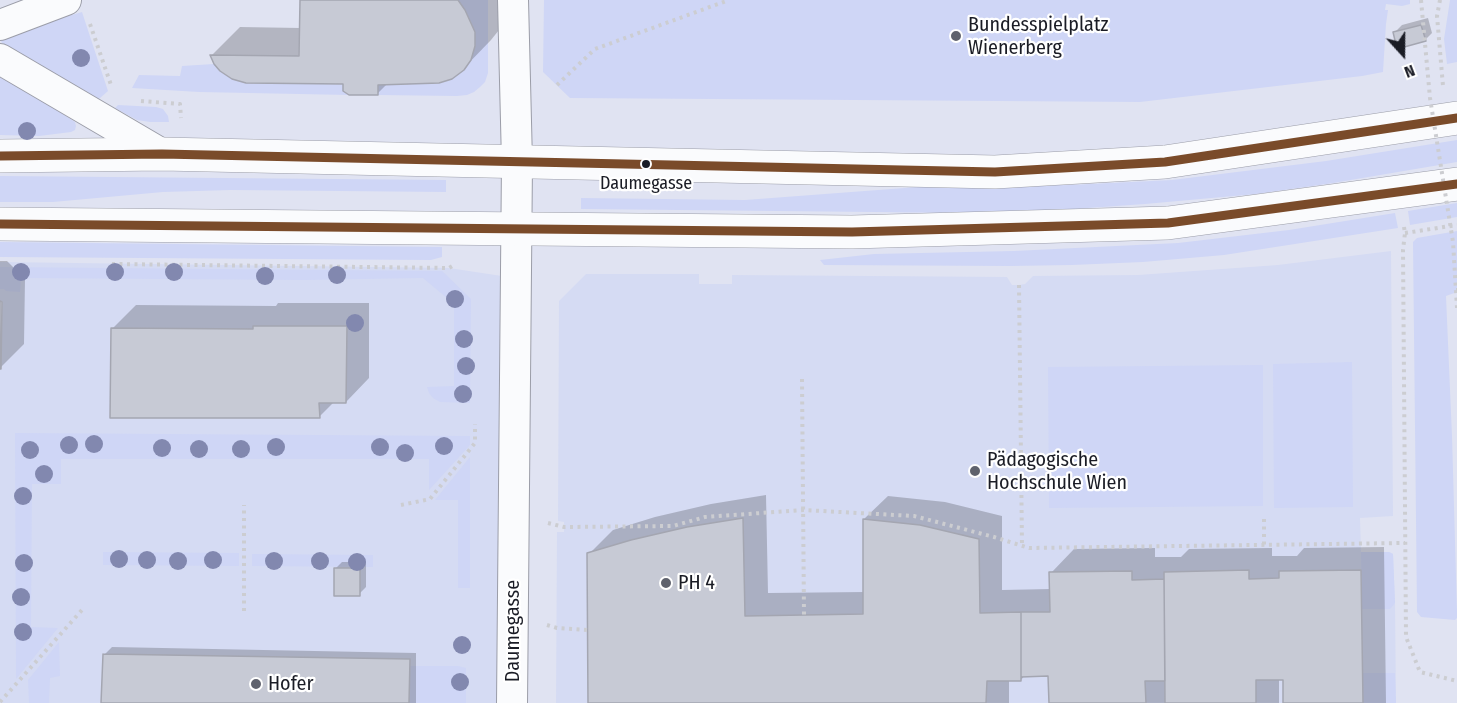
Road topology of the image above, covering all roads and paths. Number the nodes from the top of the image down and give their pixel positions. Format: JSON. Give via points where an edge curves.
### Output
{"nodes":[{"id":1,"x":66,"y":0,"type":"edge"},
{"id":2,"x":513,"y":0,"type":"edge"},
{"id":3,"x":729,"y":0,"type":"edge"},
{"id":4,"x":1421,"y":0,"type":"edge"},
{"id":5,"x":1440,"y":0,"type":"edge"},
{"id":6,"x":90,"y":22,"type":"dead end"},
{"id":7,"x":0,"y":25,"type":"edge"},
{"id":8,"x":0,"y":59,"type":"edge"},
{"id":9,"x":557,"y":85,"type":"dead end"},
{"id":10,"x":112,"y":87,"type":"dead end"},
{"id":11,"x":137,"y":100,"type":"dead end"},
{"id":12,"x":1453,"y":119,"type":"edge"},
{"id":13,"x":173,"y":155,"type":"junction"},
{"id":14,"x":0,"y":156,"type":"edge"},
{"id":15,"x":517,"y":162,"type":"junction"},
{"id":16,"x":1457,"y":184,"type":"edge"},
{"id":17,"x":1398,"y":192,"type":"junction"},
{"id":18,"x":0,"y":224,"type":"edge"},
{"id":19,"x":1457,"y":225,"type":"edge"},
{"id":20,"x":516,"y":230,"type":"junction"},
{"id":21,"x":1405,"y":233,"type":"junction"},
{"id":22,"x":1019,"y":285,"type":"dead end"},
{"id":23,"x":1456,"y":290,"type":"edge"},
{"id":24,"x":1457,"y":308,"type":"edge"},
{"id":25,"x":802,"y":379,"type":"dead end"},
{"id":26,"x":475,"y":424,"type":"dead end"},
{"id":27,"x":244,"y":505,"type":"dead end"},
{"id":28,"x":401,"y":505,"type":"dead end"},
{"id":29,"x":803,"y":510,"type":"junction"},
{"id":30,"x":514,"y":514,"type":"junction"},
{"id":31,"x":1264,"y":519,"type":"dead end"},
{"id":32,"x":1405,"y":543,"type":"junction"},
{"id":33,"x":1264,"y":545,"type":"junction"},
{"id":34,"x":1022,"y":546,"type":"junction"},
{"id":35,"x":82,"y":610,"type":"dead end"},
{"id":36,"x":244,"y":611,"type":"dead end"},
{"id":37,"x":804,"y":615,"type":"dead end"},
{"id":38,"x":1457,"y":681,"type":"edge"},
{"id":39,"x":0,"y":702,"type":"edge"},
{"id":40,"x":512,"y":703,"type":"edge"}],
"edges":[{"from":1,"to":7,"type":"street"},
{"from":2,"to":15,"type":"street","name":"Daumegasse"},
{"from":3,"to":9,"type":"path","via":[[595,49]]},
{"from":4,"to":23,"type":"path","bridge":true},
{"from":5,"to":12,"type":"path","via":[[1437,16],[1443,84]]},
{"from":6,"to":10,"type":"path"},
{"from":8,"to":13,"type":"street"},
{"from":11,"to":13,"type":"path","via":[[180,104]]},
{"from":12,"to":15,"type":"main road","via":[[1165,162],[996,172]]},
{"from":13,"to":14,"type":"main road"},
{"from":13,"to":15,"type":"main road"},
{"from":15,"to":20,"type":"street","name":"Daumegasse"},
{"from":16,"to":17,"type":"main road"},
{"from":17,"to":20,"type":"main road","via":[[1168,223],[852,232]]},
{"from":17,"to":21,"type":"path"},
{"from":18,"to":20,"type":"main road"},
{"from":19,"to":21,"type":"path"},
{"from":20,"to":30,"type":"street","name":"Daumegasse"},
{"from":21,"to":32,"type":"path"},
{"from":22,"to":34,"type":"path"},
{"from":23,"to":24,"type":"path","bridge":true},
{"from":25,"to":29,"type":"path"},
{"from":26,"to":28,"type":"path","via":[[475,443],[430,500]]},
{"from":27,"to":36,"type":"path"},
{"from":29,"to":30,"type":"path","via":[[640,526],[564,527]]},
{"from":29,"to":34,"type":"path","via":[[914,516]]},
{"from":29,"to":37,"type":"path"},
{"from":30,"to":40,"type":"street","name":"Daumegasse"},
{"from":31,"to":33,"type":"path"},
{"from":32,"to":33,"type":"path"},
{"from":32,"to":38,"type":"path","via":[[1406,637],[1420,672]]},
{"from":33,"to":34,"type":"path"},
{"from":35,"to":39,"type":"path"}]}
